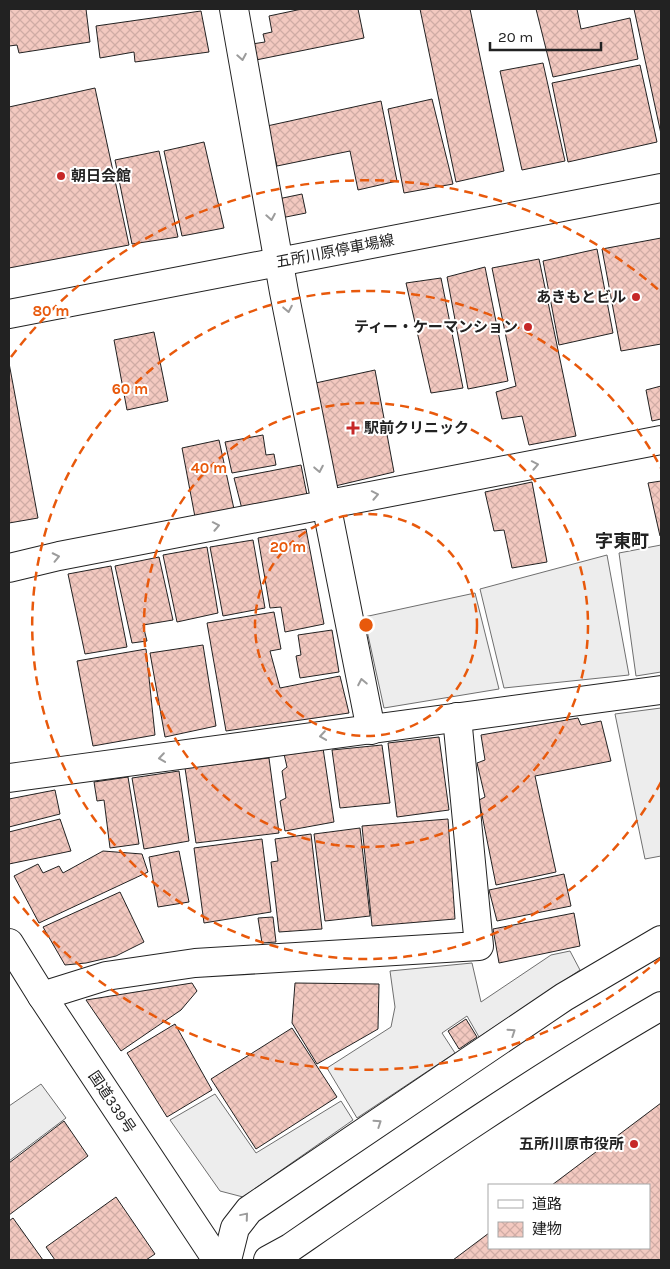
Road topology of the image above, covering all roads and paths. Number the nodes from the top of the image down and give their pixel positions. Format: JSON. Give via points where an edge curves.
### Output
{"nodes":[{"id":1,"x":234,"y":9,"type":"edge"},
{"id":2,"x":661,"y":188,"type":"edge"},
{"id":3,"x":278,"y":261,"type":"junction"},
{"id":4,"x":9,"y":314,"type":"edge"},
{"id":5,"x":661,"y":440,"type":"edge"},
{"id":6,"x":326,"y":505,"type":"junction"},
{"id":7,"x":9,"y":568,"type":"edge"},
{"id":8,"x":661,"y":690,"type":"edge"},
{"id":9,"x":458,"y":717,"type":"junction"},
{"id":10,"x":371,"y":730,"type":"junction"},
{"id":11,"x":9,"y":778,"type":"edge"},
{"id":12,"x":661,"y":940,"type":"edge"},
{"id":13,"x":9,"y":943,"type":"edge"},
{"id":14,"x":42,"y":996,"type":"junction"},
{"id":15,"x":661,"y":1006,"type":"edge"},
{"id":16,"x":279,"y":1254,"type":"edge"},
{"id":17,"x":217,"y":1260,"type":"edge"},
{"id":18,"x":227,"y":1260,"type":"edge"}],
"edges":[{"from":1,"to":3,"type":"main road","one_way":true},
{"from":2,"to":3,"type":"main road","name":"五所川原停車場線"},
{"from":3,"to":4,"type":"main road","name":"五所川原停車場線"},
{"from":3,"to":6,"type":"main road","one_way":true},
{"from":6,"to":5,"type":"main road","one_way":true},
{"from":7,"to":6,"type":"main road","one_way":true},
{"from":10,"to":6,"type":"main road","one_way":true},
{"from":8,"to":9,"type":"main road"},
{"from":9,"to":10,"type":"main road"},
{"from":9,"to":14,"type":"main road","via":[[479,946],[195,963],[106,976]]},
{"from":10,"to":11,"type":"main road","one_way":true},
{"from":18,"to":12,"type":"main road","one_way":true,"via":[[235,1228],[249,1210],[564,997]]},
{"from":13,"to":14,"type":"main road","name":"国道339号"},
{"from":14,"to":17,"type":"main road","name":"国道339号"},
{"from":15,"to":16,"type":"main road","via":[[587,1049],[440,1144]]}]}
